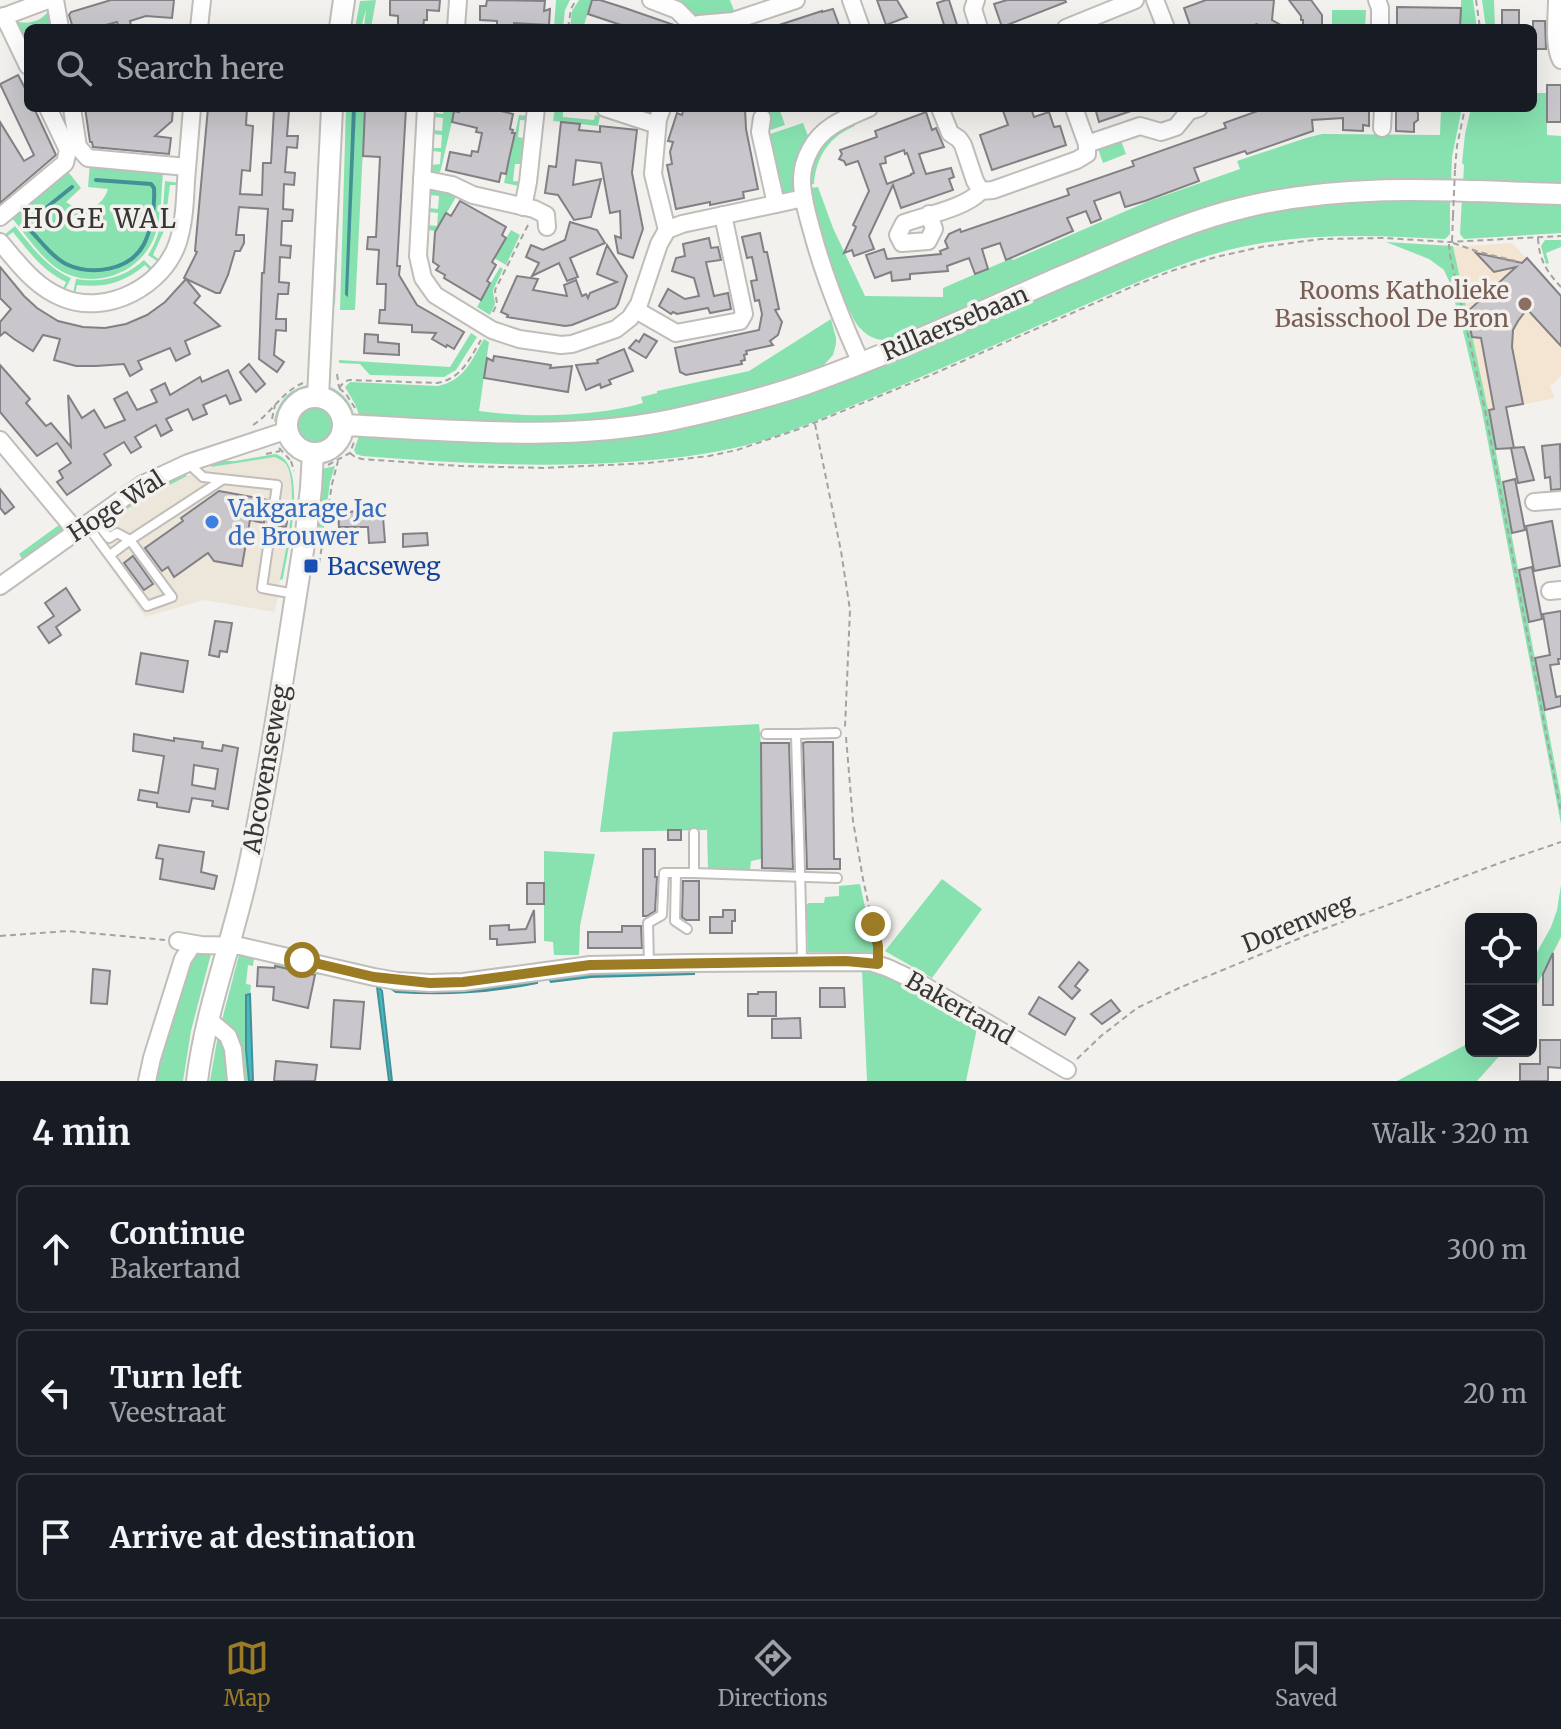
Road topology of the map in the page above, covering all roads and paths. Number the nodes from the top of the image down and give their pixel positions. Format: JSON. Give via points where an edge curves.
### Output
{"nodes":[{"id":1,"x":48,"y":0,"type":"edge"},
{"id":2,"x":55,"y":0,"type":"edge"},
{"id":3,"x":202,"y":0,"type":"edge"},
{"id":4,"x":344,"y":0,"type":"edge"},
{"id":5,"x":458,"y":0,"type":"edge"},
{"id":6,"x":576,"y":0,"type":"edge"},
{"id":7,"x":651,"y":0,"type":"edge"},
{"id":8,"x":796,"y":0,"type":"edge"},
{"id":9,"x":851,"y":0,"type":"edge"},
{"id":10,"x":976,"y":0,"type":"edge"},
{"id":11,"x":1135,"y":0,"type":"edge"},
{"id":12,"x":1155,"y":0,"type":"edge"},
{"id":13,"x":1377,"y":0,"type":"edge"},
{"id":14,"x":1476,"y":0,"type":"edge"},
{"id":15,"x":1557,"y":0,"type":"edge"},
{"id":16,"x":2,"y":17,"type":"edge"},
{"id":17,"x":59,"y":24,"type":"edge"},
{"id":18,"x":199,"y":24,"type":"edge"},
{"id":19,"x":341,"y":24,"type":"edge"},
{"id":20,"x":456,"y":24,"type":"edge"},
{"id":21,"x":568,"y":24,"type":"edge"},
{"id":22,"x":689,"y":24,"type":"edge"},
{"id":23,"x":712,"y":24,"type":"edge"},
{"id":24,"x":860,"y":24,"type":"edge"},
{"id":25,"x":978,"y":24,"type":"edge"},
{"id":26,"x":1076,"y":24,"type":"edge"},
{"id":27,"x":1164,"y":24,"type":"edge"},
{"id":28,"x":1380,"y":24,"type":"edge"},
{"id":29,"x":1479,"y":24,"type":"edge"},
{"id":30,"x":24,"y":58,"type":"edge"},
{"id":31,"x":1561,"y":60,"type":"edge"},
{"id":32,"x":50,"y":112,"type":"edge"},
{"id":33,"x":72,"y":112,"type":"edge"},
{"id":34,"x":192,"y":112,"type":"edge"},
{"id":35,"x":332,"y":112,"type":"edge"},
{"id":36,"x":426,"y":112,"type":"edge"},
{"id":37,"x":536,"y":112,"type":"edge"},
{"id":38,"x":617,"y":112,"type":"edge"},
{"id":39,"x":661,"y":112,"type":"edge"},
{"id":40,"x":860,"y":112,"type":"edge"},
{"id":41,"x":942,"y":112,"type":"edge"},
{"id":42,"x":1075,"y":112,"type":"edge"},
{"id":43,"x":1188,"y":112,"type":"edge"},
{"id":44,"x":1383,"y":112,"type":"edge"},
{"id":45,"x":1464,"y":112,"type":"edge"},
{"id":46,"x":762,"y":118,"type":"dead end"},
{"id":47,"x":657,"y":125,"type":"junction"},
{"id":48,"x":1382,"y":128,"type":"dead end"},
{"id":49,"x":1087,"y":144,"type":"junction"},
{"id":50,"x":73,"y":149,"type":"junction"},
{"id":51,"x":187,"y":167,"type":"junction"},
{"id":52,"x":422,"y":179,"type":"junction"},
{"id":53,"x":981,"y":191,"type":"junction"},
{"id":54,"x":1561,"y":194,"type":"edge"},
{"id":55,"x":804,"y":198,"type":"junction"},
{"id":56,"x":776,"y":204,"type":"junction"},
{"id":57,"x":528,"y":208,"type":"junction"},
{"id":58,"x":929,"y":214,"type":"dead end"},
{"id":59,"x":723,"y":215,"type":"junction"},
{"id":60,"x":0,"y":217,"type":"edge"},
{"id":61,"x":547,"y":227,"type":"dead end"},
{"id":62,"x":667,"y":230,"type":"junction"},
{"id":63,"x":1561,"y":236,"type":"edge"},
{"id":64,"x":1537,"y":237,"type":"junction"},
{"id":65,"x":0,"y":242,"type":"edge"},
{"id":66,"x":1450,"y":242,"type":"junction"},
{"id":67,"x":1520,"y":262,"type":"dead end"},
{"id":68,"x":1561,"y":287,"type":"edge"},
{"id":69,"x":636,"y":310,"type":"junction"},
{"id":70,"x":487,"y":327,"type":"junction"},
{"id":71,"x":861,"y":363,"type":"junction"},
{"id":72,"x":303,"y":383,"type":"dead end"},
{"id":73,"x":339,"y":388,"type":"dead end"},
{"id":74,"x":318,"y":397,"type":"junction"},
{"id":75,"x":275,"y":405,"type":"dead end"},
{"id":76,"x":815,"y":423,"type":"junction"},
{"id":77,"x":344,"y":425,"type":"junction"},
{"id":78,"x":288,"y":430,"type":"junction"},
{"id":79,"x":0,"y":440,"type":"edge"},
{"id":80,"x":280,"y":451,"type":"dead end"},
{"id":81,"x":313,"y":453,"type":"junction"},
{"id":82,"x":338,"y":461,"type":"dead end"},
{"id":83,"x":188,"y":463,"type":"junction"},
{"id":84,"x":222,"y":480,"type":"junction"},
{"id":85,"x":296,"y":480,"type":"dead end"},
{"id":86,"x":1561,"y":500,"type":"edge"},
{"id":87,"x":1534,"y":502,"type":"dead end"},
{"id":88,"x":85,"y":524,"type":"junction"},
{"id":89,"x":130,"y":540,"type":"junction"},
{"id":90,"x":110,"y":555,"type":"junction"},
{"id":91,"x":0,"y":586,"type":"edge"},
{"id":92,"x":296,"y":594,"type":"junction"},
{"id":93,"x":836,"y":733,"type":"dead end"},
{"id":94,"x":766,"y":734,"type":"dead end"},
{"id":95,"x":796,"y":734,"type":"junction"},
{"id":96,"x":1561,"y":812,"type":"edge"},
{"id":97,"x":694,"y":833,"type":"dead end"},
{"id":98,"x":1561,"y":842,"type":"edge"},
{"id":99,"x":676,"y":873,"type":"junction"},
{"id":100,"x":694,"y":873,"type":"junction"},
{"id":101,"x":799,"y":877,"type":"junction"},
{"id":102,"x":837,"y":878,"type":"dead end"},
{"id":103,"x":687,"y":929,"type":"dead end"},
{"id":104,"x":0,"y":936,"type":"edge"},
{"id":105,"x":186,"y":942,"type":"junction"},
{"id":106,"x":227,"y":946,"type":"junction"},
{"id":107,"x":802,"y":962,"type":"junction"},
{"id":108,"x":649,"y":963,"type":"junction"},
{"id":109,"x":878,"y":964,"type":"junction"},
{"id":110,"x":208,"y":1019,"type":"junction"},
{"id":111,"x":1067,"y":1070,"type":"joint"},
{"id":112,"x":147,"y":1081,"type":"edge"},
{"id":113,"x":197,"y":1081,"type":"edge"},
{"id":114,"x":236,"y":1081,"type":"edge"}],
"edges":[{"from":1,"to":16,"type":"street"},
{"from":2,"to":17,"type":"street"},
{"from":3,"to":18,"type":"street"},
{"from":4,"to":19,"type":"street"},
{"from":5,"to":20,"type":"street"},
{"from":6,"to":21,"type":"path"},
{"from":7,"to":22,"type":"street","via":[[677,10]]},
{"from":8,"to":23,"type":"street"},
{"from":9,"to":24,"type":"street"},
{"from":10,"to":25,"type":"street"},
{"from":11,"to":26,"type":"street"},
{"from":12,"to":27,"type":"street"},
{"from":13,"to":28,"type":"street"},
{"from":14,"to":29,"type":"path"},
{"from":15,"to":31,"type":"street"},
{"from":16,"to":30,"type":"street"},
{"from":32,"to":50,"type":"street"},
{"from":33,"to":50,"type":"street"},
{"from":34,"to":51,"type":"street"},
{"from":35,"to":74,"type":"street"},
{"from":36,"to":52,"type":"street"},
{"from":37,"to":57,"type":"street"},
{"from":38,"to":47,"type":"street"},
{"from":39,"to":47,"type":"street"},
{"from":40,"to":55,"type":"street","via":[[827,128],[816,140],[804,165]]},
{"from":41,"to":53,"type":"street","via":[[950,133],[963,145]]},
{"from":42,"to":49,"type":"street"},
{"from":43,"to":49,"type":"street","via":[[1176,127],[1161,132],[1140,126]]},
{"from":44,"to":48,"type":"street"},
{"from":45,"to":66,"type":"path","bridge":true},
{"from":46,"to":56,"type":"street","via":[[760,132]]},
{"from":47,"to":62,"type":"street","via":[[653,174]]},
{"from":49,"to":53,"type":"street","via":[[1087,154],[1077,160]]},
{"from":50,"to":51,"type":"street","via":[[88,158]]},
{"from":50,"to":60,"type":"street","via":[[61,168]]},
{"from":51,"to":65,"type":"street","via":[[177,245],[160,273],[132,294],[88,303],[63,298],[37,283]]},
{"from":52,"to":57,"type":"street"},
{"from":52,"to":70,"type":"street","via":[[418,256],[423,278],[443,301]]},
{"from":53,"to":58,"type":"street","via":[[973,199]]},
{"from":54,"to":71,"type":"street","name":"Rillaersebaan","via":[[1354,191],[1245,207],[1153,238]]},
{"from":55,"to":56,"type":"street"},
{"from":55,"to":71,"type":"street","via":[[827,280]]},
{"from":56,"to":59,"type":"street"},
{"from":57,"to":61,"type":"street","via":[[546,215]]},
{"from":57,"to":70,"type":"path","via":[[531,219],[495,290],[497,304]]},
{"from":59,"to":62,"type":"street"},
{"from":59,"to":69,"type":"street","via":[[743,318],[676,333]]},
{"from":62,"to":69,"type":"street"},
{"from":63,"to":64,"type":"path","name":"Rillaersebaan"},
{"from":64,"to":66,"type":"path","name":"Rillaersebaan"},
{"from":64,"to":68,"type":"path","via":[[1544,267]]},
{"from":66,"to":67,"type":"path"},
{"from":66,"to":76,"type":"path","name":"Rillaersebaan","via":[[1321,239],[1189,264]]},
{"from":66,"to":96,"type":"path"},
{"from":69,"to":70,"type":"street","via":[[616,329],[572,344],[519,339]]},
{"from":70,"to":73,"type":"path","via":[[460,374],[448,381],[349,380]]},
{"from":71,"to":77,"type":"street","name":"Rillaersebaan","via":[[751,399],[613,429],[529,433]]},
{"from":72,"to":75,"type":"path"},
{"from":74,"to":77,"type":"street","via":[[336,407]]},
{"from":74,"to":78,"type":"street","via":[[292,410]]},
{"from":76,"to":82,"type":"path","name":"Rillaersebaan","via":[[724,453],[633,464],[460,466],[362,459],[350,453]]},
{"from":76,"to":109,"type":"path","via":[[850,610],[845,728],[853,821]]},
{"from":77,"to":81,"type":"street","via":[[337,443]]},
{"from":78,"to":81,"type":"street","via":[[296,446]]},
{"from":78,"to":83,"type":"street","name":"Hoge Wal"},
{"from":79,"to":88,"type":"street"},
{"from":80,"to":85,"type":"path","via":[[291,461]]},
{"from":81,"to":92,"type":"street","name":"Abcovenseweg"},
{"from":83,"to":84,"type":"lane","via":[[203,477]]},
{"from":83,"to":88,"type":"street","name":"Hoge Wal","via":[[143,484]]},
{"from":84,"to":89,"type":"lane"},
{"from":84,"to":92,"type":"lane","via":[[277,485],[262,588]]},
{"from":86,"to":87,"type":"street"},
{"from":88,"to":89,"type":"lane","via":[[109,538],[117,533]]},
{"from":88,"to":90,"type":"lane"},
{"from":88,"to":91,"type":"street","name":"Hoge Wal"},
{"from":89,"to":90,"type":"lane"},
{"from":89,"to":90,"type":"lane","via":[[172,597],[147,606]]},
{"from":92,"to":106,"type":"street","name":"Abcovenseweg","via":[[252,852]]},
{"from":93,"to":95,"type":"lane"},
{"from":94,"to":95,"type":"lane"},
{"from":95,"to":101,"type":"lane"},
{"from":97,"to":100,"type":"lane"},
{"from":98,"to":111,"type":"path","name":"Dorenweg","via":[[1179,988],[1137,1008]]},
{"from":99,"to":100,"type":"lane"},
{"from":99,"to":103,"type":"lane","via":[[675,921]]},
{"from":99,"to":108,"type":"lane","via":[[664,873],[662,915],[648,923]]},
{"from":100,"to":101,"type":"lane"},
{"from":101,"to":102,"type":"lane"},
{"from":101,"to":107,"type":"lane"},
{"from":104,"to":105,"type":"path","via":[[68,931]]},
{"from":105,"to":106,"type":"street"},
{"from":105,"to":112,"type":"street"},
{"from":106,"to":108,"type":"street","name":"Bakertand","via":[[374,977],[430,983]]},
{"from":106,"to":110,"type":"street","name":"Abcovenseweg"},
{"from":107,"to":108,"type":"street","name":"Bakertand"},
{"from":107,"to":109,"type":"street","name":"Bakertand"},
{"from":109,"to":111,"type":"street","name":"Bakertand"},
{"from":110,"to":113,"type":"street","name":"Abcovenseweg"},
{"from":110,"to":114,"type":"street","via":[[228,1036]]}]}
